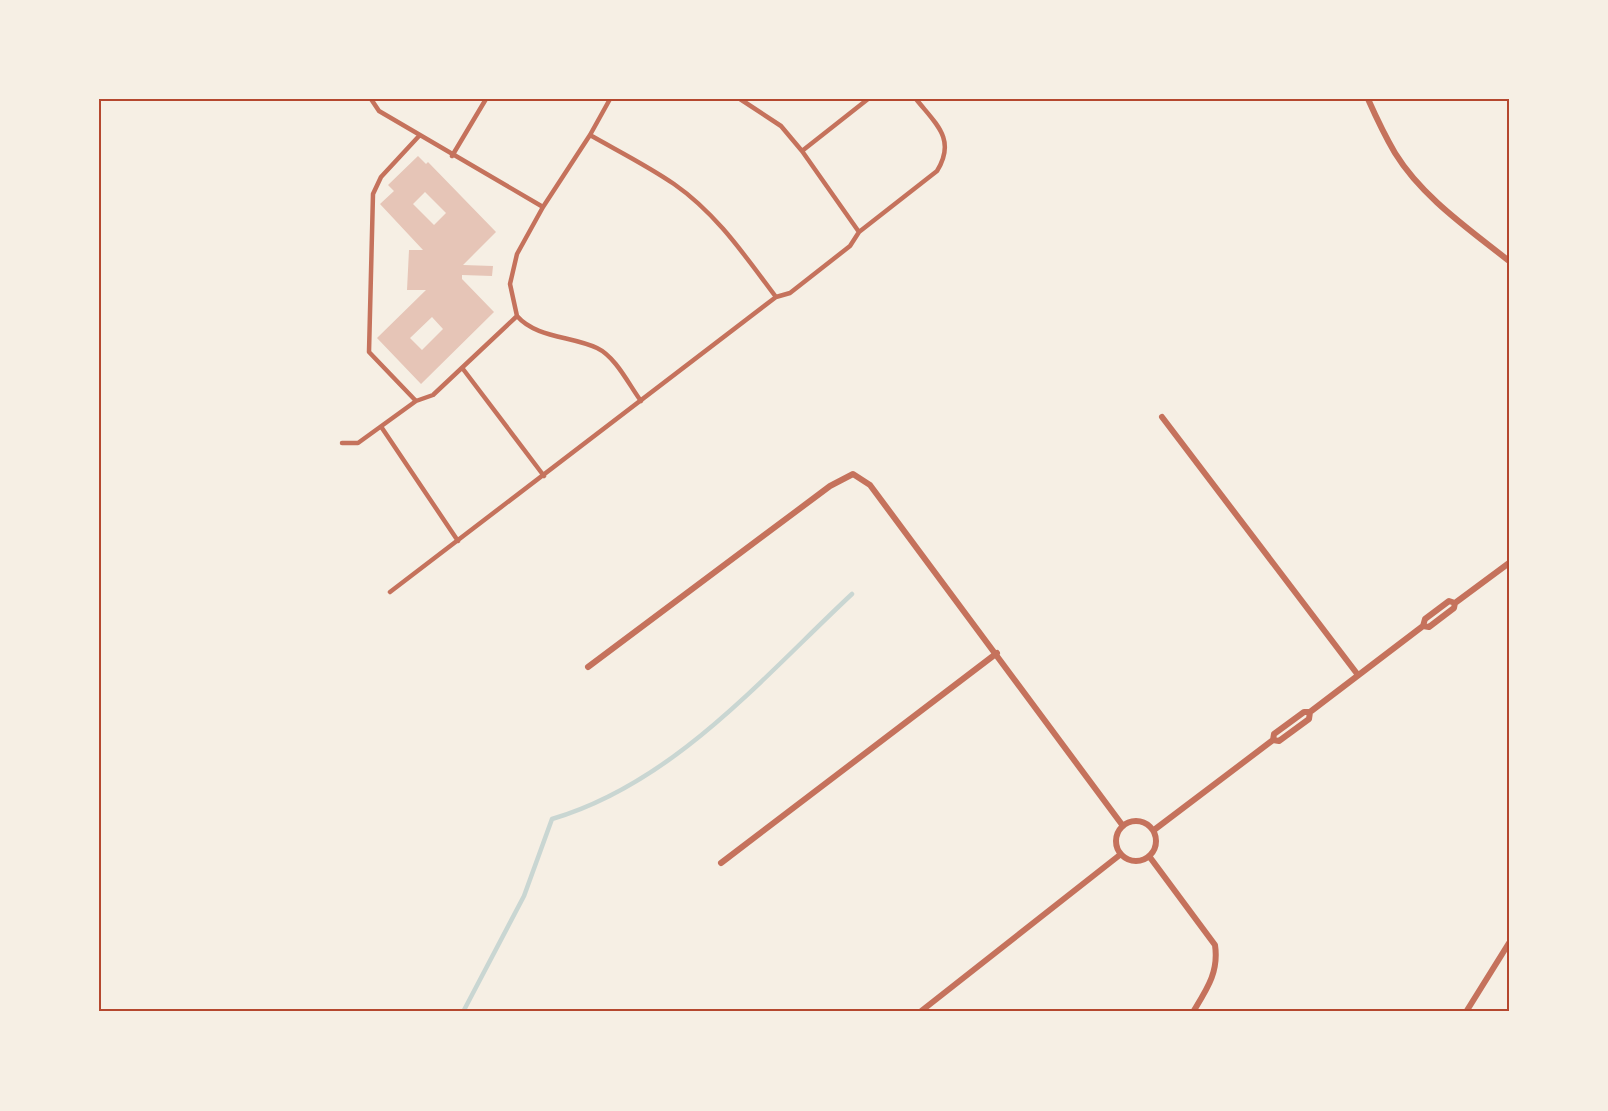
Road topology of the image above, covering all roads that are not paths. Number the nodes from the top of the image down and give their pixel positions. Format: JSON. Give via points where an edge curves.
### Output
{"nodes":[{"id":1,"x":371,"y":99,"type":"edge"},
{"id":2,"x":486,"y":99,"type":"edge"},
{"id":3,"x":609,"y":99,"type":"edge"},
{"id":4,"x":740,"y":99,"type":"edge"},
{"id":5,"x":868,"y":99,"type":"edge"},
{"id":6,"x":916,"y":99,"type":"edge"},
{"id":7,"x":1368,"y":99,"type":"edge"},
{"id":8,"x":590,"y":135,"type":"junction"},
{"id":9,"x":419,"y":136,"type":"junction"},
{"id":10,"x":802,"y":151,"type":"junction"},
{"id":11,"x":452,"y":156,"type":"junction"},
{"id":12,"x":543,"y":207,"type":"junction"},
{"id":13,"x":859,"y":232,"type":"junction"},
{"id":14,"x":1509,"y":261,"type":"edge"},
{"id":15,"x":776,"y":297,"type":"junction"},
{"id":16,"x":517,"y":316,"type":"junction"},
{"id":17,"x":463,"y":369,"type":"junction"},
{"id":18,"x":416,"y":401,"type":"junction"},
{"id":19,"x":641,"y":401,"type":"junction"},
{"id":20,"x":1162,"y":417,"type":"dead end"},
{"id":21,"x":381,"y":428,"type":"junction"},
{"id":22,"x":342,"y":443,"type":"dead end"},
{"id":23,"x":544,"y":476,"type":"junction"},
{"id":24,"x":458,"y":541,"type":"junction"},
{"id":25,"x":1509,"y":563,"type":"edge"},
{"id":26,"x":390,"y":592,"type":"dead end"},
{"id":27,"x":997,"y":653,"type":"junction"},
{"id":28,"x":588,"y":667,"type":"dead end"},
{"id":29,"x":1358,"y":675,"type":"junction"},
{"id":30,"x":1123,"y":826,"type":"junction"},
{"id":31,"x":1154,"y":831,"type":"junction"},
{"id":32,"x":1121,"y":854,"type":"junction"},
{"id":33,"x":1149,"y":856,"type":"junction"},
{"id":34,"x":721,"y":863,"type":"dead end"},
{"id":35,"x":1509,"y":943,"type":"edge"},
{"id":36,"x":920,"y":1012,"type":"edge"},
{"id":37,"x":1193,"y":1012,"type":"edge"},
{"id":38,"x":1466,"y":1012,"type":"edge"}],
"edges":[{"from":1,"to":9,"type":"lane","via":[[379,111]]},
{"from":2,"to":11,"type":"lane"},
{"from":3,"to":8,"type":"lane"},
{"from":4,"to":10,"type":"lane","via":[[781,126]]},
{"from":5,"to":10,"type":"lane"},
{"from":6,"to":13,"type":"lane","via":[[940,130],[946,146],[945,158],[937,171]]},
{"from":7,"to":14,"type":"street","via":[[1396,154],[1413,177]]},
{"from":8,"to":12,"type":"lane"},
{"from":8,"to":15,"type":"lane","via":[[674,184],[708,212]]},
{"from":9,"to":11,"type":"lane"},
{"from":9,"to":18,"type":"lane","via":[[381,177],[373,194],[369,352]]},
{"from":10,"to":13,"type":"lane"},
{"from":11,"to":12,"type":"lane"},
{"from":12,"to":16,"type":"lane","via":[[512,269],[510,284]]},
{"from":13,"to":15,"type":"lane","via":[[850,246],[790,293]]},
{"from":15,"to":19,"type":"lane"},
{"from":16,"to":17,"type":"lane"},
{"from":16,"to":19,"type":"lane","via":[[525,326],[598,348],[609,356]]},
{"from":17,"to":18,"type":"lane","via":[[433,395]]},
{"from":17,"to":23,"type":"lane"},
{"from":18,"to":21,"type":"lane"},
{"from":19,"to":23,"type":"lane"},
{"from":20,"to":29,"type":"street"},
{"from":21,"to":22,"type":"lane","via":[[358,443]]},
{"from":21,"to":24,"type":"lane"},
{"from":23,"to":24,"type":"lane"},
{"from":24,"to":26,"type":"lane"},
{"from":25,"to":29,"type":"street","via":[[1429,627],[1423,626]]},
{"from":27,"to":28,"type":"street","via":[[870,485],[853,474],[830,486]]},
{"from":27,"to":30,"type":"street"},
{"from":27,"to":34,"type":"street"},
{"from":29,"to":31,"type":"street","via":[[1274,734],[1273,740]]},
{"from":30,"to":31,"type":"street","via":[[1139,821]]},
{"from":30,"to":32,"type":"street","via":[[1117,842]]},
{"from":31,"to":33,"type":"street","via":[[1155,847]]},
{"from":32,"to":33,"type":"street","via":[[1131,860]]},
{"from":32,"to":36,"type":"street"},
{"from":33,"to":37,"type":"street","via":[[1215,945],[1218,959],[1214,978]]},
{"from":35,"to":38,"type":"street"}]}
